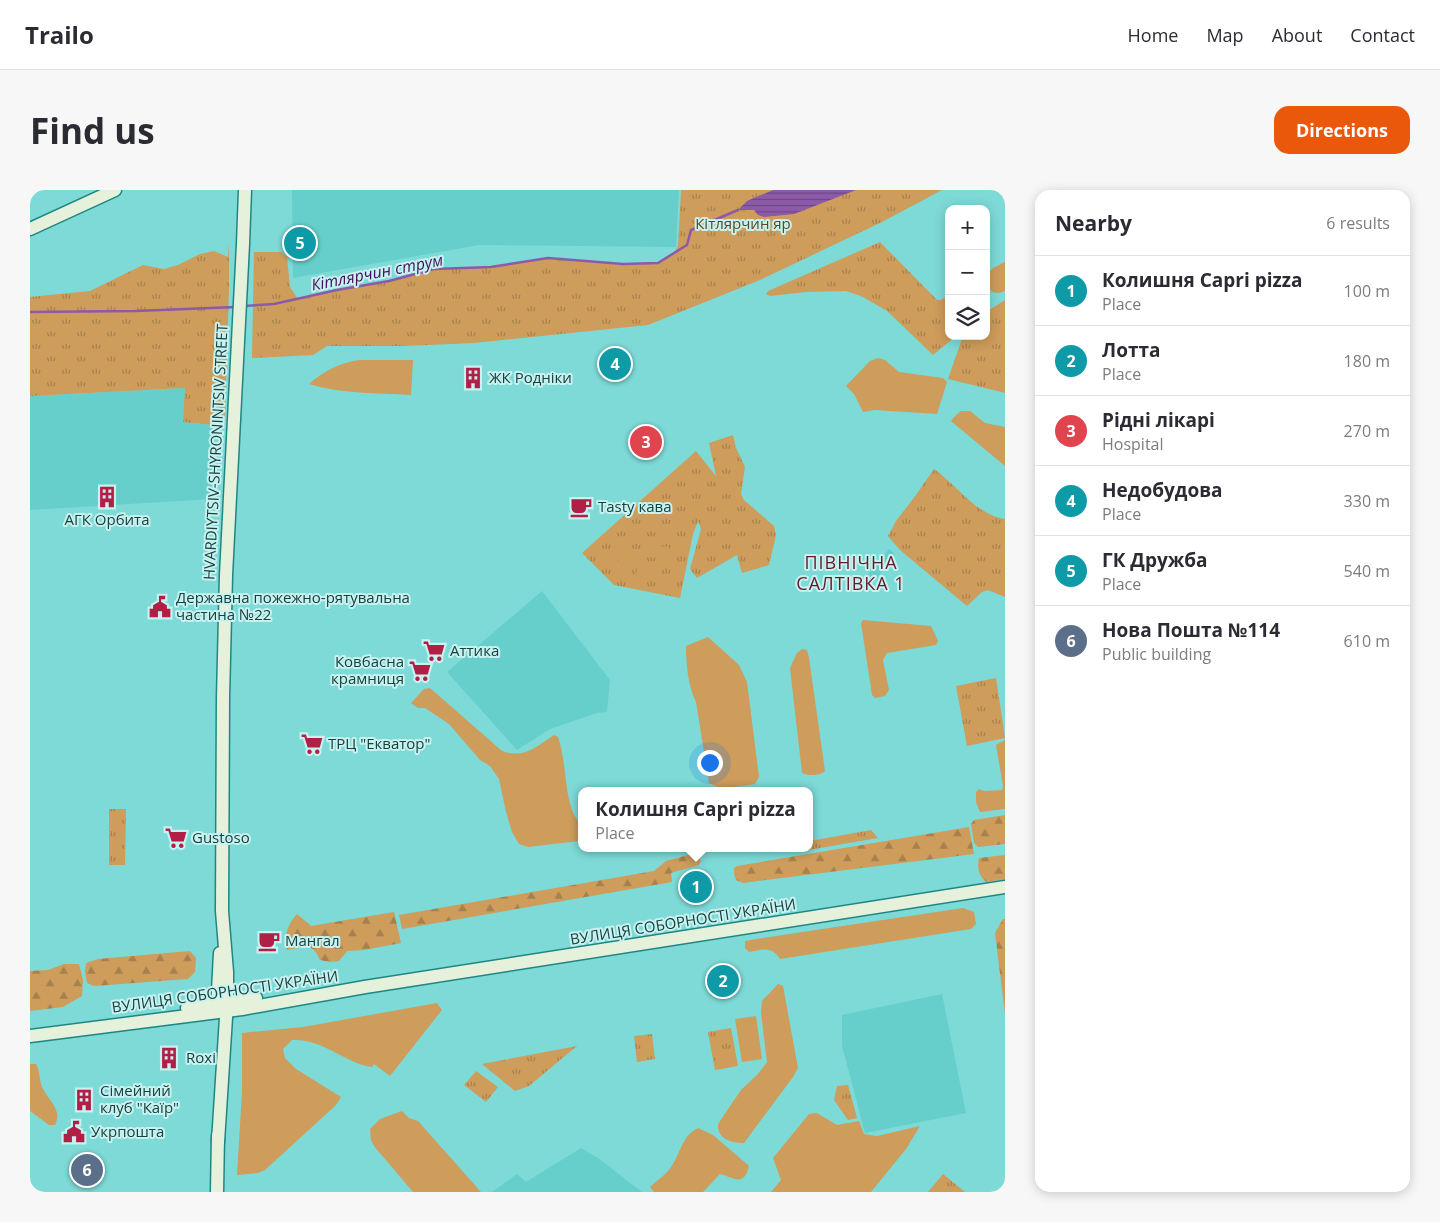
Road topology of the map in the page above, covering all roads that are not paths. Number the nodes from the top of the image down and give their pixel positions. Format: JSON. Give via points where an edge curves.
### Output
{"nodes":[{"id":1,"x":115,"y":190,"type":"edge"},
{"id":2,"x":245,"y":190,"type":"edge"},
{"id":3,"x":30,"y":229,"type":"edge"},
{"id":4,"x":1005,"y":887,"type":"edge"},
{"id":5,"x":222,"y":1007,"type":"junction"},
{"id":6,"x":30,"y":1036,"type":"edge"},
{"id":7,"x":217,"y":1192,"type":"edge"}],
"edges":[{"from":1,"to":3,"type":"street"},
{"from":2,"to":5,"type":"street","name":"HVARDIYTSIV-SHYRONINTSIV STREET","via":[[226,575],[222,926],[218,972]]},
{"from":4,"to":5,"type":"street","name":"ВУЛИЦЯ СОБОРНОСТІ УКРАЇНИ"},
{"from":5,"to":6,"type":"street","name":"ВУЛИЦЯ СОБОРНОСТІ УКРАЇНИ"},
{"from":5,"to":7,"type":"street","name":"HVARDIYTSIV-SHYRONINTSIV STREET"}]}
